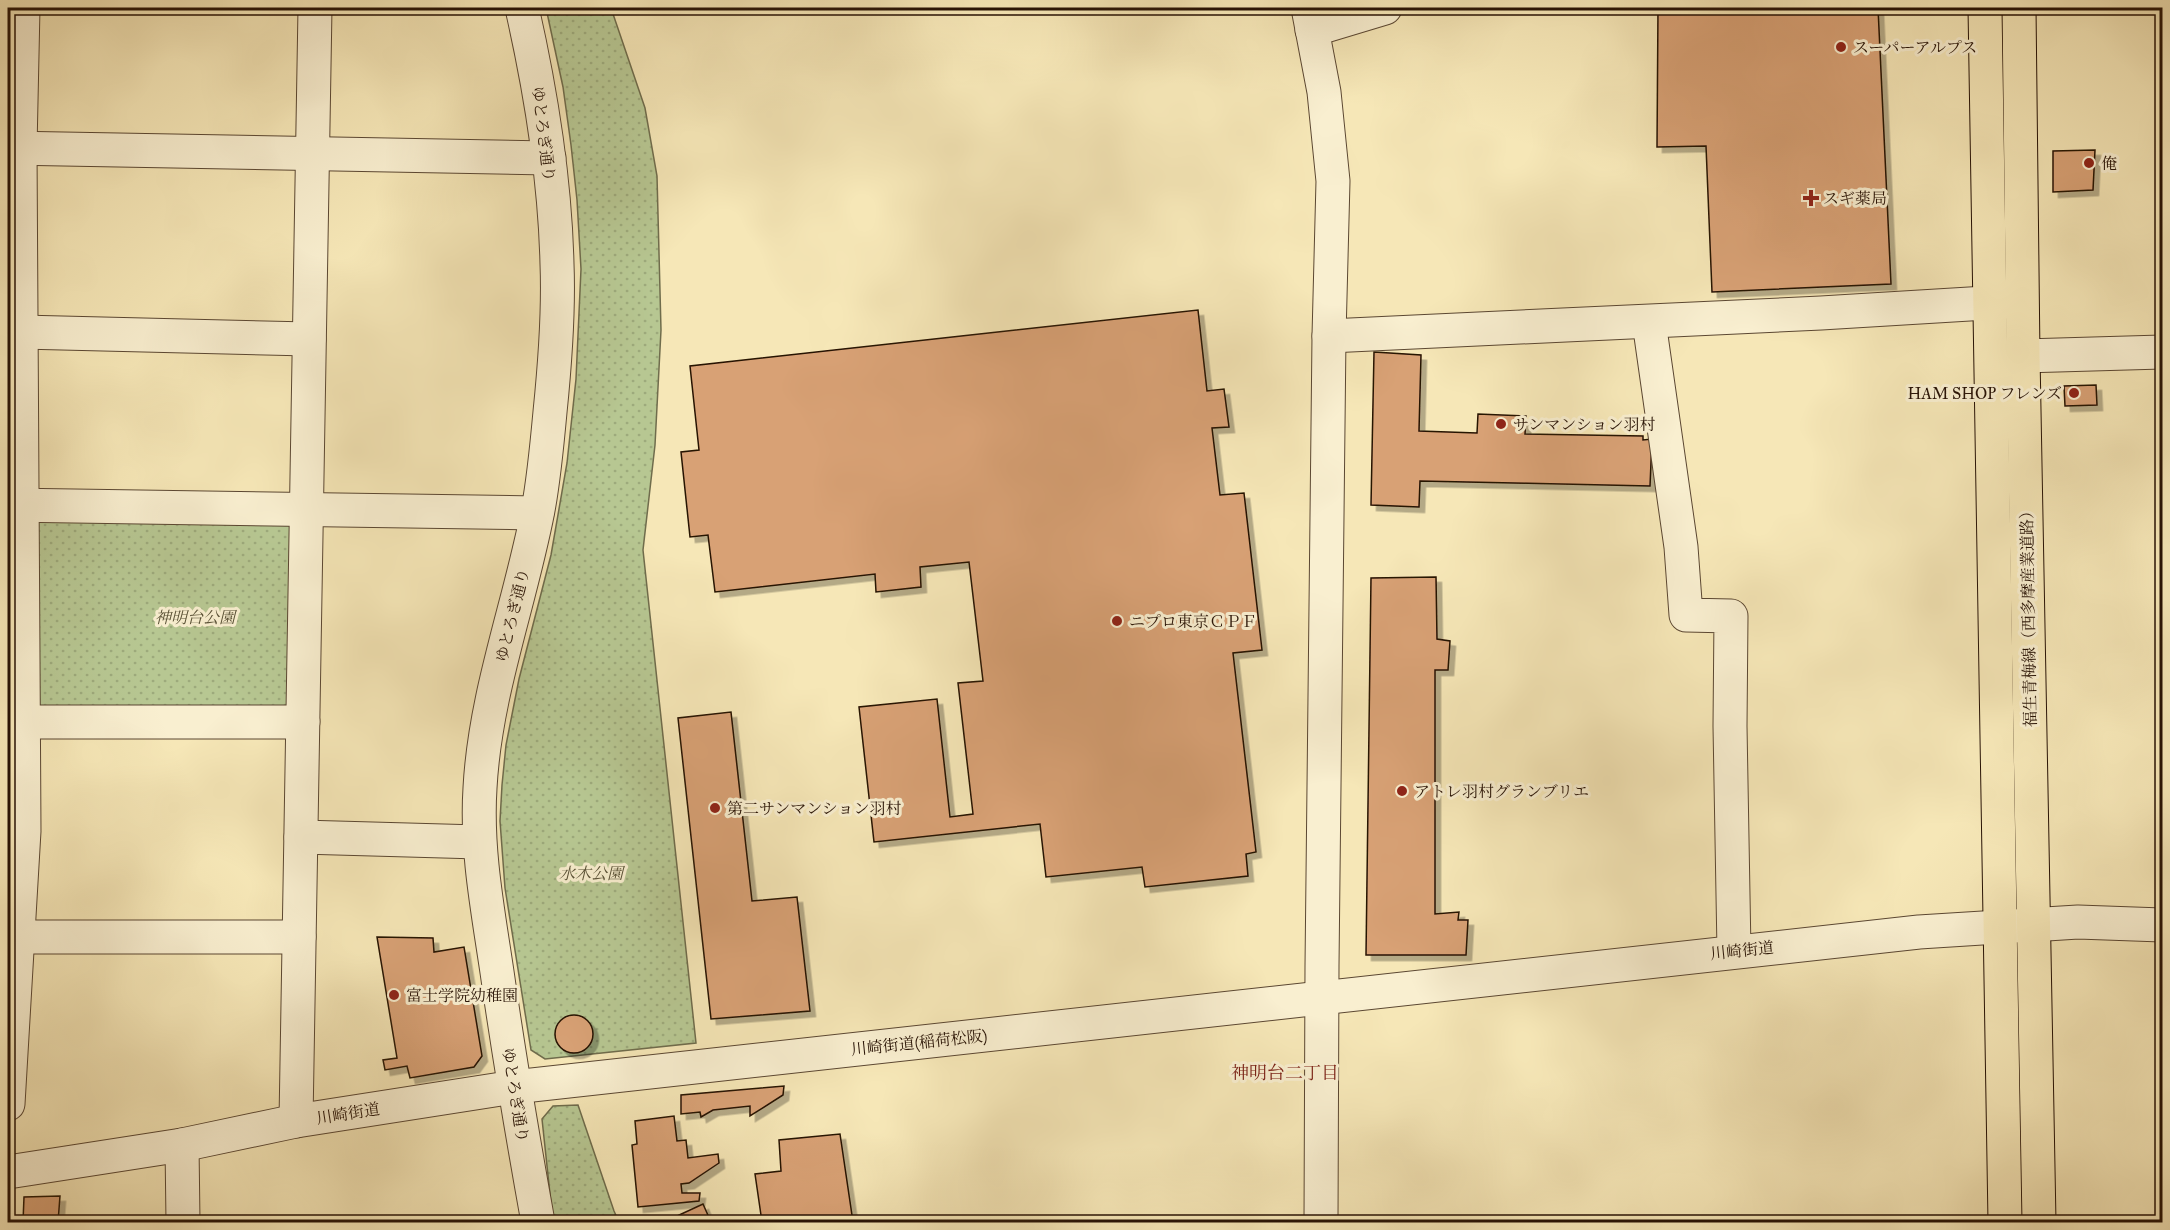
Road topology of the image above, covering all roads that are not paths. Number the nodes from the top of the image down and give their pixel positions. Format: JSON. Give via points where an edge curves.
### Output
{"nodes":[{"id":1,"x":23,"y":8,"type":"edge"},
{"id":2,"x":315,"y":8,"type":"edge"},
{"id":3,"x":522,"y":8,"type":"edge"},
{"id":4,"x":1385,"y":8,"type":"edge"},
{"id":5,"x":1985,"y":8,"type":"edge"},
{"id":6,"x":2019,"y":8,"type":"edge"},
{"id":7,"x":1310,"y":19,"type":"edge"},
{"id":8,"x":14,"y":148,"type":"edge"},
{"id":9,"x":312,"y":154,"type":"junction"},
{"id":10,"x":549,"y":158,"type":"junction"},
{"id":11,"x":2022,"y":300,"type":"junction"},
{"id":12,"x":1988,"y":302,"type":"junction"},
{"id":13,"x":1649,"y":322,"type":"junction"},
{"id":14,"x":21,"y":332,"type":"junction"},
{"id":15,"x":1329,"y":336,"type":"junction"},
{"id":16,"x":309,"y":339,"type":"junction"},
{"id":17,"x":2163,"y":352,"type":"edge"},
{"id":18,"x":2023,"y":356,"type":"junction"},
{"id":19,"x":15,"y":505,"type":"edge"},
{"id":20,"x":306,"y":509,"type":"junction"},
{"id":21,"x":537,"y":513,"type":"junction"},
{"id":22,"x":23,"y":722,"type":"junction"},
{"id":23,"x":303,"y":722,"type":"junction"},
{"id":24,"x":16,"y":831,"type":"edge"},
{"id":25,"x":301,"y":837,"type":"junction"},
{"id":26,"x":479,"y":842,"type":"junction"},
{"id":27,"x":2033,"y":923,"type":"junction"},
{"id":28,"x":2163,"y":925,"type":"edge"},
{"id":29,"x":2000,"y":926,"type":"junction"},
{"id":30,"x":17,"y":937,"type":"junction"},
{"id":31,"x":299,"y":937,"type":"junction"},
{"id":32,"x":1734,"y":951,"type":"junction"},
{"id":33,"x":1323,"y":997,"type":"junction"},
{"id":34,"x":514,"y":1088,"type":"junction"},
{"id":35,"x":8,"y":1104,"type":"edge"},
{"id":36,"x":296,"y":1121,"type":"junction"},
{"id":37,"x":182,"y":1145,"type":"junction"},
{"id":38,"x":8,"y":1172,"type":"edge"},
{"id":39,"x":183,"y":1222,"type":"edge"},
{"id":40,"x":538,"y":1222,"type":"edge"},
{"id":41,"x":1321,"y":1222,"type":"edge"},
{"id":42,"x":2005,"y":1222,"type":"edge"},
{"id":43,"x":2039,"y":1222,"type":"edge"}],
"edges":[{"from":1,"to":8,"type":"street"},
{"from":2,"to":9,"type":"street"},
{"from":3,"to":10,"type":"street","name":"ゆとろぎ通り"},
{"from":4,"to":7,"type":"street"},
{"from":5,"to":12,"type":"main road","name":"福生青梅線（西多摩産業道路）"},
{"from":6,"to":11,"type":"main road","name":"福生青梅線（西多摩産業道路）"},
{"from":7,"to":15,"type":"street","via":[[1332,159]]},
{"from":8,"to":9,"type":"street"},
{"from":8,"to":14,"type":"street"},
{"from":9,"to":10,"type":"street"},
{"from":9,"to":16,"type":"street"},
{"from":10,"to":21,"type":"street","name":"ゆとろぎ通り","via":[[557,326],[546,464]]},
{"from":11,"to":12,"type":"street"},
{"from":11,"to":18,"type":"main road","name":"福生青梅線（西多摩産業道路）"},
{"from":12,"to":13,"type":"street"},
{"from":12,"to":29,"type":"main road","name":"福生青梅線（西多摩産業道路）"},
{"from":13,"to":15,"type":"street"},
{"from":13,"to":32,"type":"street","via":[[1681,547],[1686,615],[1731,616]]},
{"from":14,"to":16,"type":"street"},
{"from":14,"to":19,"type":"street"},
{"from":15,"to":33,"type":"street"},
{"from":16,"to":20,"type":"street"},
{"from":17,"to":18,"type":"street"},
{"from":18,"to":27,"type":"main road","name":"福生青梅線（西多摩産業道路）"},
{"from":19,"to":20,"type":"street"},
{"from":19,"to":22,"type":"street"},
{"from":20,"to":21,"type":"street"},
{"from":20,"to":23,"type":"street"},
{"from":21,"to":26,"type":"street","name":"ゆとろぎ通り","via":[[484,738]]},
{"from":22,"to":23,"type":"street"},
{"from":22,"to":24,"type":"street"},
{"from":23,"to":25,"type":"street"},
{"from":24,"to":30,"type":"street"},
{"from":25,"to":26,"type":"street"},
{"from":25,"to":31,"type":"street"},
{"from":26,"to":34,"type":"street","name":"ゆとろぎ通り"},
{"from":27,"to":28,"type":"street","name":"川崎街道"},
{"from":27,"to":29,"type":"street","name":"川崎街道"},
{"from":27,"to":43,"type":"main road","name":"福生青梅線（西多摩産業道路）"},
{"from":29,"to":32,"type":"street","name":"川崎街道"},
{"from":29,"to":42,"type":"main road","name":"福生青梅線（西多摩産業道路）"},
{"from":30,"to":31,"type":"street"},
{"from":30,"to":35,"type":"street"},
{"from":31,"to":36,"type":"street"},
{"from":32,"to":33,"type":"street","name":"川崎街道"},
{"from":33,"to":34,"type":"street","name":"川崎街道(稲荷松阪)"},
{"from":33,"to":41,"type":"street"},
{"from":34,"to":36,"type":"street","name":"川崎街道"},
{"from":34,"to":40,"type":"street","name":"ゆとろぎ通り"},
{"from":36,"to":37,"type":"street","name":"川崎街道"},
{"from":37,"to":38,"type":"street","name":"川崎街道"},
{"from":37,"to":39,"type":"street"}]}
